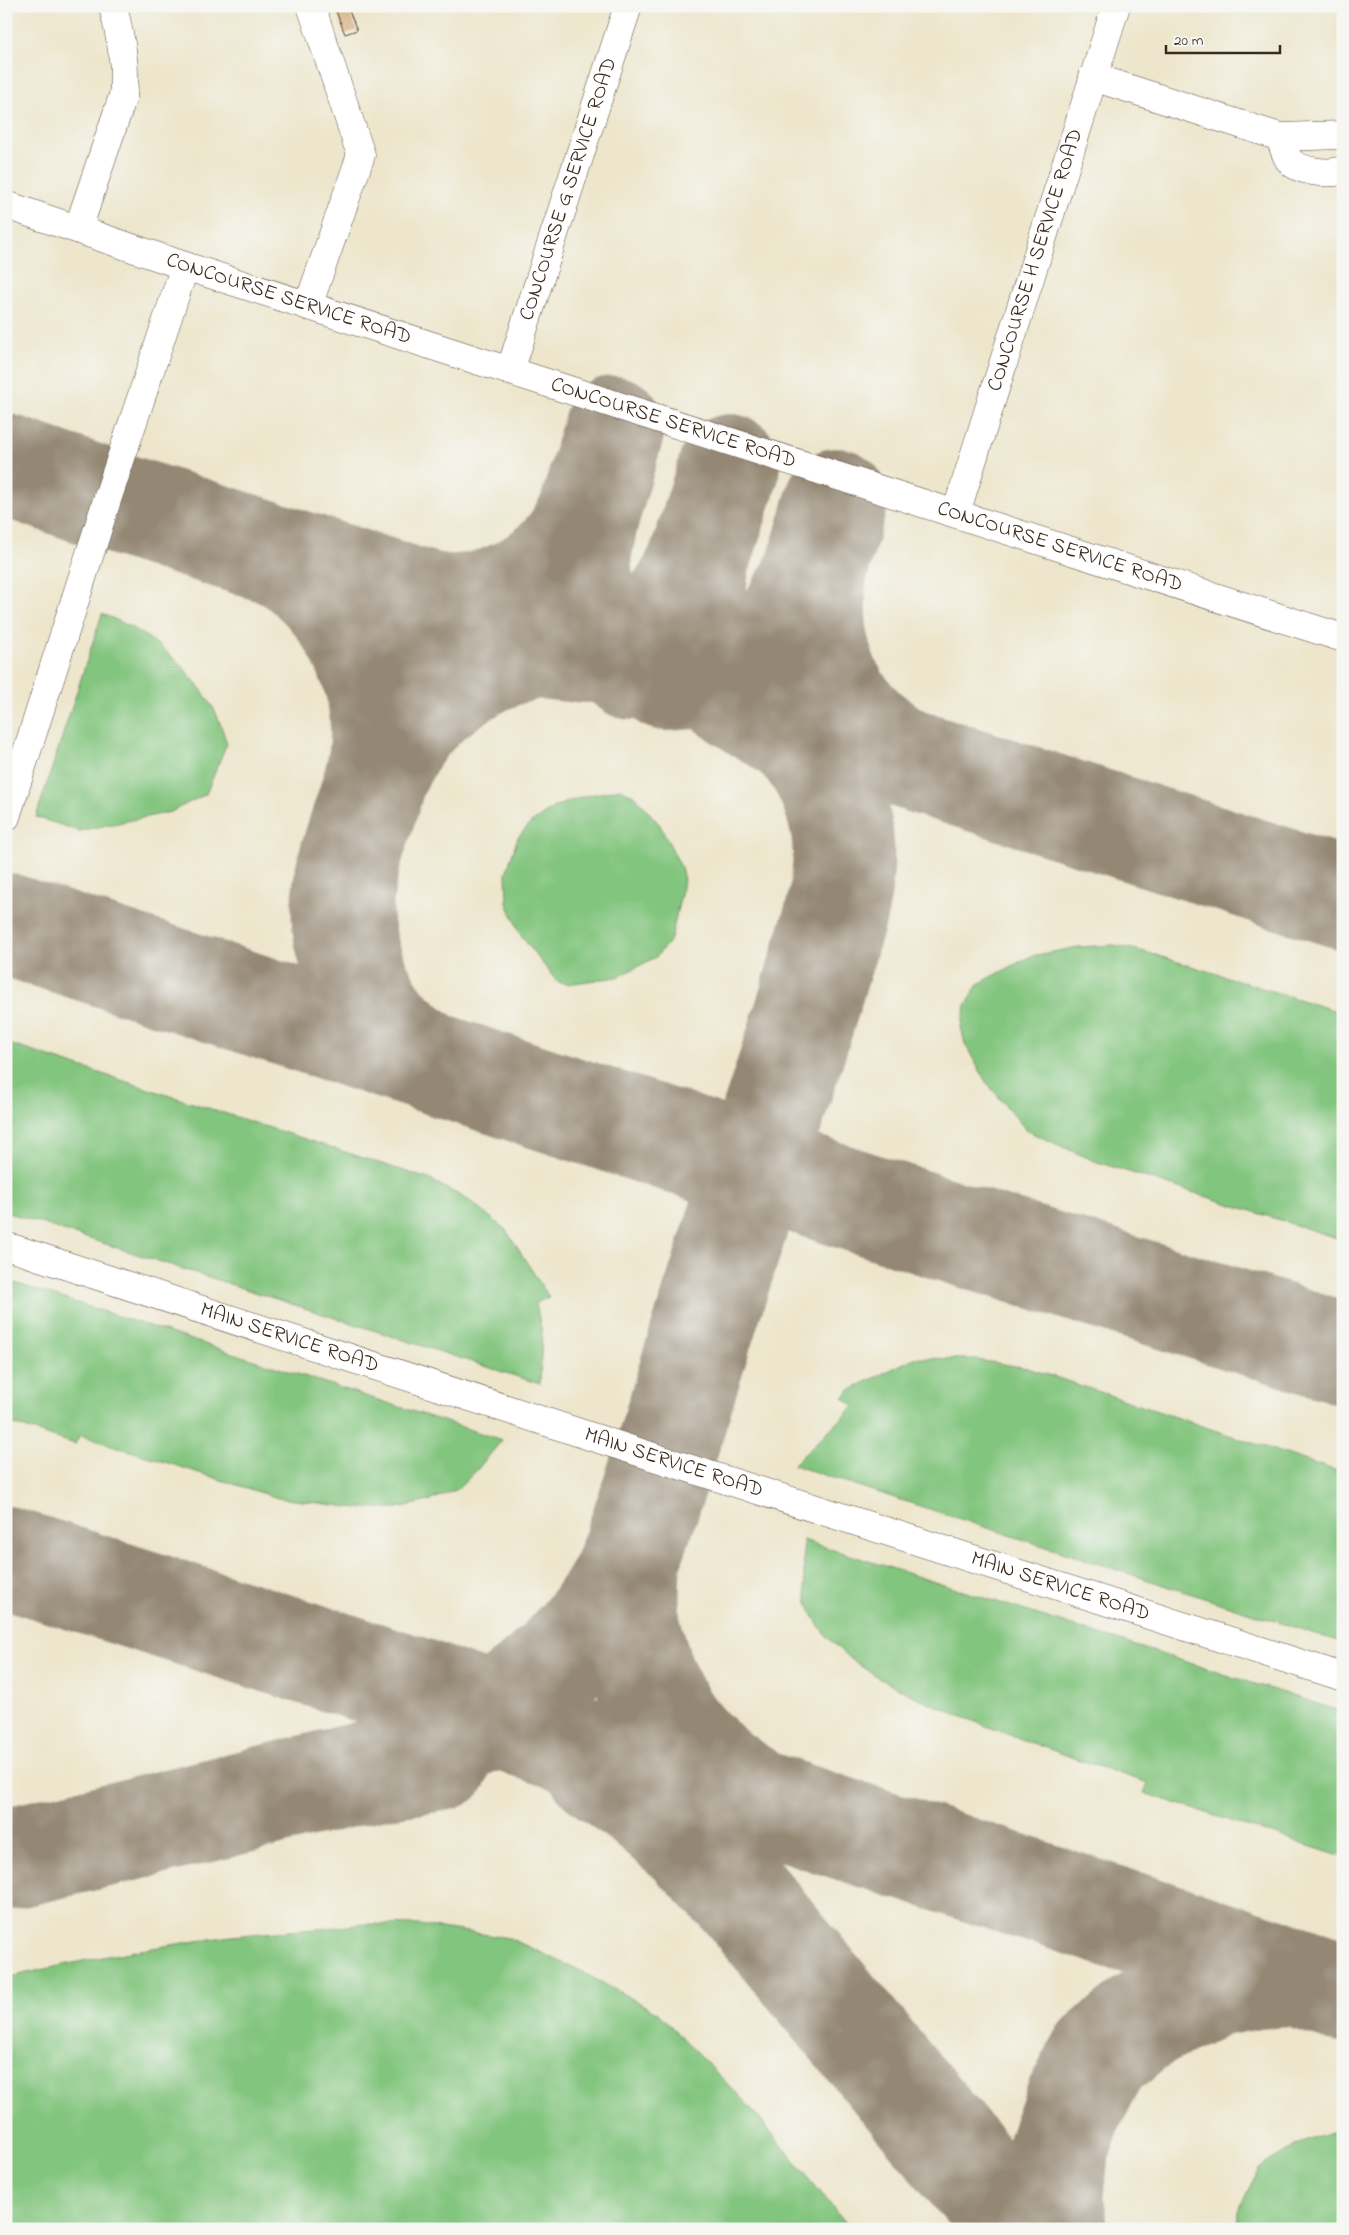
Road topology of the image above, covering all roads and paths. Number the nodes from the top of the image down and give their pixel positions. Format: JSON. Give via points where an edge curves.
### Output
{"nodes":[{"id":1,"x":114,"y":6,"type":"edge"},
{"id":2,"x":312,"y":6,"type":"edge"},
{"id":3,"x":628,"y":6,"type":"edge"},
{"id":4,"x":1116,"y":6,"type":"edge"},
{"id":5,"x":1093,"y":77,"type":"junction"},
{"id":6,"x":1343,"y":135,"type":"edge"},
{"id":7,"x":1280,"y":137,"type":"junction"},
{"id":8,"x":1343,"y":170,"type":"edge"},
{"id":9,"x":6,"y":204,"type":"edge"},
{"id":10,"x":78,"y":230,"type":"junction"},
{"id":11,"x":185,"y":266,"type":"junction"},
{"id":12,"x":308,"y":306,"type":"junction"},
{"id":13,"x":510,"y":371,"type":"junction"},
{"id":14,"x":956,"y":514,"type":"junction"},
{"id":15,"x":1343,"y":638,"type":"edge"},
{"id":16,"x":6,"y":817,"type":"edge"},
{"id":17,"x":6,"y":1246,"type":"edge"},
{"id":18,"x":1343,"y":1677,"type":"edge"}],
"edges":[{"from":1,"to":10,"type":"lane","via":[[126,77],[123,96]]},
{"from":2,"to":12,"type":"lane","via":[[361,154]]},
{"from":3,"to":13,"type":"lane","name":"CONCOURSE G SERVICE ROAD"},
{"from":4,"to":5,"type":"lane","name":"CONCOURSE H SERVICE ROAD"},
{"from":5,"to":7,"type":"lane"},
{"from":5,"to":14,"type":"lane","name":"CONCOURSE H SERVICE ROAD"},
{"from":6,"to":7,"type":"lane"},
{"from":7,"to":8,"type":"lane","via":[[1289,160],[1308,171],[1334,173]]},
{"from":9,"to":10,"type":"lane","name":"CONCOURSE SERVICE ROAD"},
{"from":10,"to":11,"type":"lane","name":"CONCOURSE SERVICE ROAD"},
{"from":11,"to":12,"type":"lane","name":"CONCOURSE SERVICE ROAD"},
{"from":11,"to":16,"type":"lane"},
{"from":12,"to":13,"type":"lane","name":"CONCOURSE SERVICE ROAD"},
{"from":13,"to":14,"type":"lane","name":"CONCOURSE SERVICE ROAD"},
{"from":14,"to":15,"type":"lane","name":"CONCOURSE SERVICE ROAD"},
{"from":17,"to":18,"type":"lane","name":"MAIN SERVICE ROAD"}]}
